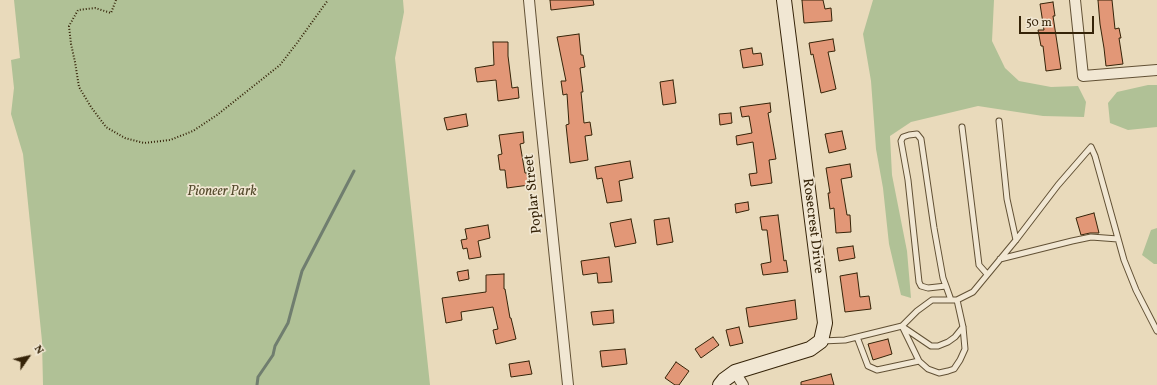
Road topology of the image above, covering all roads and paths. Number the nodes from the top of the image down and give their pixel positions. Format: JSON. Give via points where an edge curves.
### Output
{"nodes":[{"id":1,"x":116,"y":0,"type":"edge"},
{"id":2,"x":328,"y":0,"type":"edge"},
{"id":3,"x":529,"y":0,"type":"edge"},
{"id":4,"x":784,"y":0,"type":"edge"},
{"id":5,"x":1075,"y":0,"type":"edge"},
{"id":6,"x":1157,"y":70,"type":"edge"},
{"id":7,"x":999,"y":121,"type":"dead end"},
{"id":8,"x":962,"y":127,"type":"dead end"},
{"id":9,"x":1118,"y":239,"type":"junction"},
{"id":10,"x":1016,"y":240,"type":"junction"},
{"id":11,"x":1000,"y":259,"type":"junction"},
{"id":12,"x":987,"y":274,"type":"junction"},
{"id":13,"x":946,"y":286,"type":"junction"},
{"id":14,"x":951,"y":300,"type":"junction"},
{"id":15,"x":957,"y":300,"type":"junction"},
{"id":16,"x":902,"y":326,"type":"junction"},
{"id":17,"x":963,"y":327,"type":"junction"},
{"id":18,"x":1157,"y":331,"type":"edge"},
{"id":19,"x":857,"y":337,"type":"junction"},
{"id":20,"x":821,"y":342,"type":"junction"},
{"id":21,"x":919,"y":361,"type":"junction"},
{"id":22,"x":735,"y":372,"type":"junction"},
{"id":23,"x":568,"y":385,"type":"edge"},
{"id":24,"x":720,"y":385,"type":"edge"},
{"id":25,"x":743,"y":385,"type":"edge"}],
"edges":[{"from":1,"to":2,"type":"path","via":[[111,13],[95,8],[78,10],[69,26],[79,87],[90,107],[106,127],[125,138],[144,143],[170,140],[193,132],[217,115],[280,65]]},
{"from":3,"to":23,"type":"street","name":"Poplar Street"},
{"from":4,"to":20,"type":"street","name":"Rosecrest Drive","via":[[825,323]]},
{"from":5,"to":6,"type":"street","via":[[1083,76]]},
{"from":7,"to":10,"type":"lane","via":[[1008,199]]},
{"from":8,"to":12,"type":"lane","via":[[979,265]]},
{"from":9,"to":10,"type":"lane","via":[[1091,147]]},
{"from":9,"to":11,"type":"lane","via":[[1091,237]]},
{"from":9,"to":18,"type":"lane","via":[[1136,290]]},
{"from":10,"to":11,"type":"lane"},
{"from":11,"to":12,"type":"lane"},
{"from":12,"to":15,"type":"lane","via":[[973,292]]},
{"from":13,"to":13,"type":"lane","via":[[934,228],[921,139],[917,134],[903,137],[901,141],[908,180],[919,282],[921,286],[928,288]]},
{"from":13,"to":14,"type":"lane"},
{"from":14,"to":15,"type":"lane"},
{"from":14,"to":16,"type":"lane","via":[[932,300]]},
{"from":15,"to":17,"type":"lane"},
{"from":16,"to":17,"type":"lane","via":[[931,346],[948,342]]},
{"from":16,"to":19,"type":"lane"},
{"from":16,"to":21,"type":"lane"},
{"from":17,"to":21,"type":"lane","via":[[965,349],[954,368],[939,373],[928,369]]},
{"from":19,"to":20,"type":"lane"},
{"from":19,"to":21,"type":"lane","via":[[868,366],[877,370]]},
{"from":20,"to":22,"type":"street","via":[[810,349]]},
{"from":22,"to":24,"type":"street"},
{"from":22,"to":25,"type":"street"}]}
